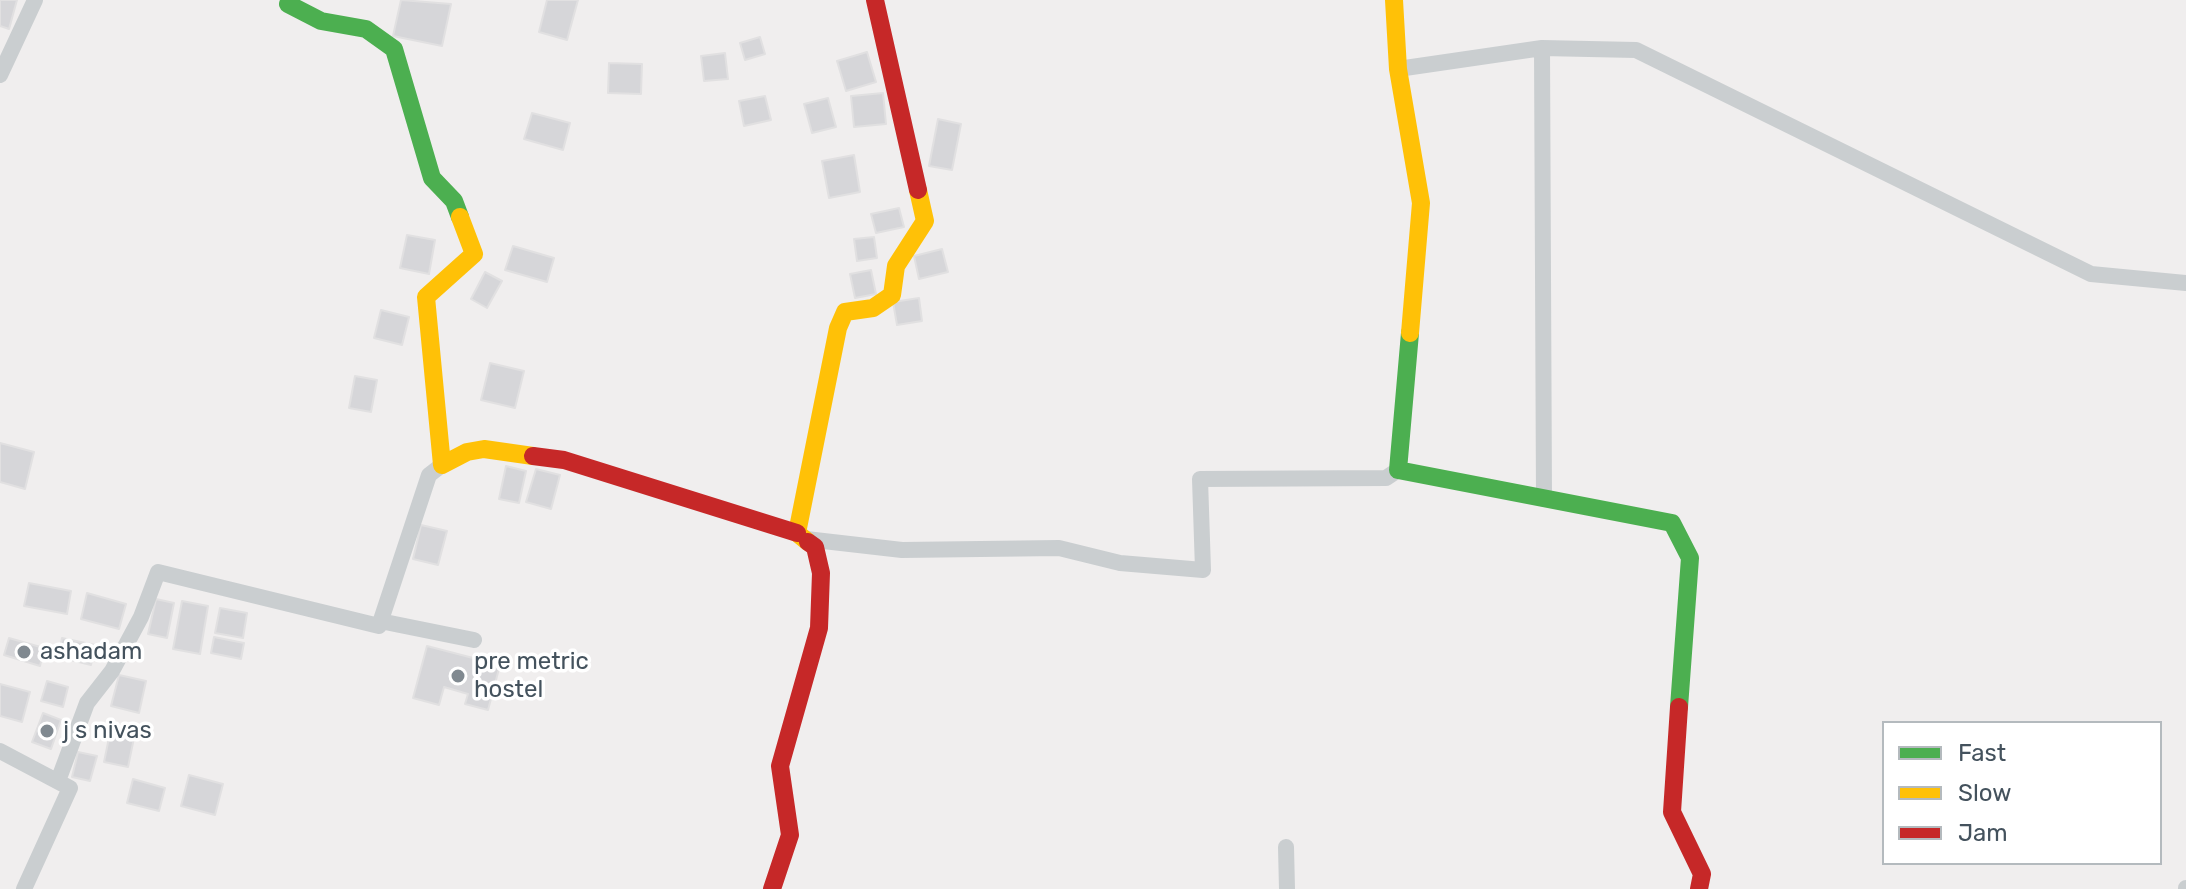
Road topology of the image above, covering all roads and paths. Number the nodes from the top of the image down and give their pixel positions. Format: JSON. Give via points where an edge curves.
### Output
{"nodes":[{"id":1,"x":35,"y":0,"type":"edge"},
{"id":2,"x":290,"y":0,"type":"edge"},
{"id":3,"x":875,"y":0,"type":"edge"},
{"id":4,"x":1394,"y":0,"type":"edge"},
{"id":5,"x":1542,"y":48,"type":"junction"},
{"id":6,"x":1398,"y":69,"type":"junction"},
{"id":7,"x":0,"y":75,"type":"edge"},
{"id":8,"x":2186,"y":283,"type":"edge"},
{"id":9,"x":442,"y":465,"type":"junction"},
{"id":10,"x":1398,"y":470,"type":"junction"},
{"id":11,"x":1544,"y":499,"type":"junction"},
{"id":12,"x":802,"y":536,"type":"junction"},
{"id":13,"x":380,"y":621,"type":"junction"},
{"id":14,"x":474,"y":640,"type":"dead end"},
{"id":15,"x":0,"y":751,"type":"edge"},
{"id":16,"x":58,"y":781,"type":"junction"},
{"id":17,"x":1286,"y":847,"type":"dead end"},
{"id":18,"x":24,"y":889,"type":"edge"},
{"id":19,"x":772,"y":889,"type":"edge"},
{"id":20,"x":1287,"y":889,"type":"edge"},
{"id":21,"x":1699,"y":889,"type":"edge"}],
"edges":[{"from":1,"to":7,"type":"street"},
{"from":2,"to":9,"type":"street","via":[[288,4],[321,21],[366,29],[394,49],[432,178],[454,201],[474,254],[426,297]]},
{"from":3,"to":12,"type":"street","via":[[925,221],[896,266],[892,295],[873,308],[845,312],[838,328]]},
{"from":4,"to":6,"type":"street"},
{"from":5,"to":6,"type":"street"},
{"from":5,"to":8,"type":"street","via":[[1636,50],[2091,274]]},
{"from":5,"to":11,"type":"street"},
{"from":6,"to":10,"type":"street","via":[[1421,203]]},
{"from":9,"to":12,"type":"street","via":[[484,449],[564,460]]},
{"from":9,"to":13,"type":"street","via":[[429,475]]},
{"from":10,"to":11,"type":"street"},
{"from":10,"to":12,"type":"street","via":[[1386,478],[1200,479],[1203,570],[1120,563],[1059,548],[902,550]]},
{"from":11,"to":21,"type":"street","via":[[1672,523],[1690,558],[1672,812],[1702,874]]},
{"from":12,"to":19,"type":"street","via":[[815,547],[821,573],[819,628],[780,766],[790,835]]},
{"from":13,"to":14,"type":"street"},
{"from":13,"to":16,"type":"street","via":[[379,626],[158,572],[119,658],[87,703]]},
{"from":15,"to":16,"type":"street"},
{"from":16,"to":18,"type":"street","via":[[70,788]]},
{"from":17,"to":20,"type":"street"}]}
